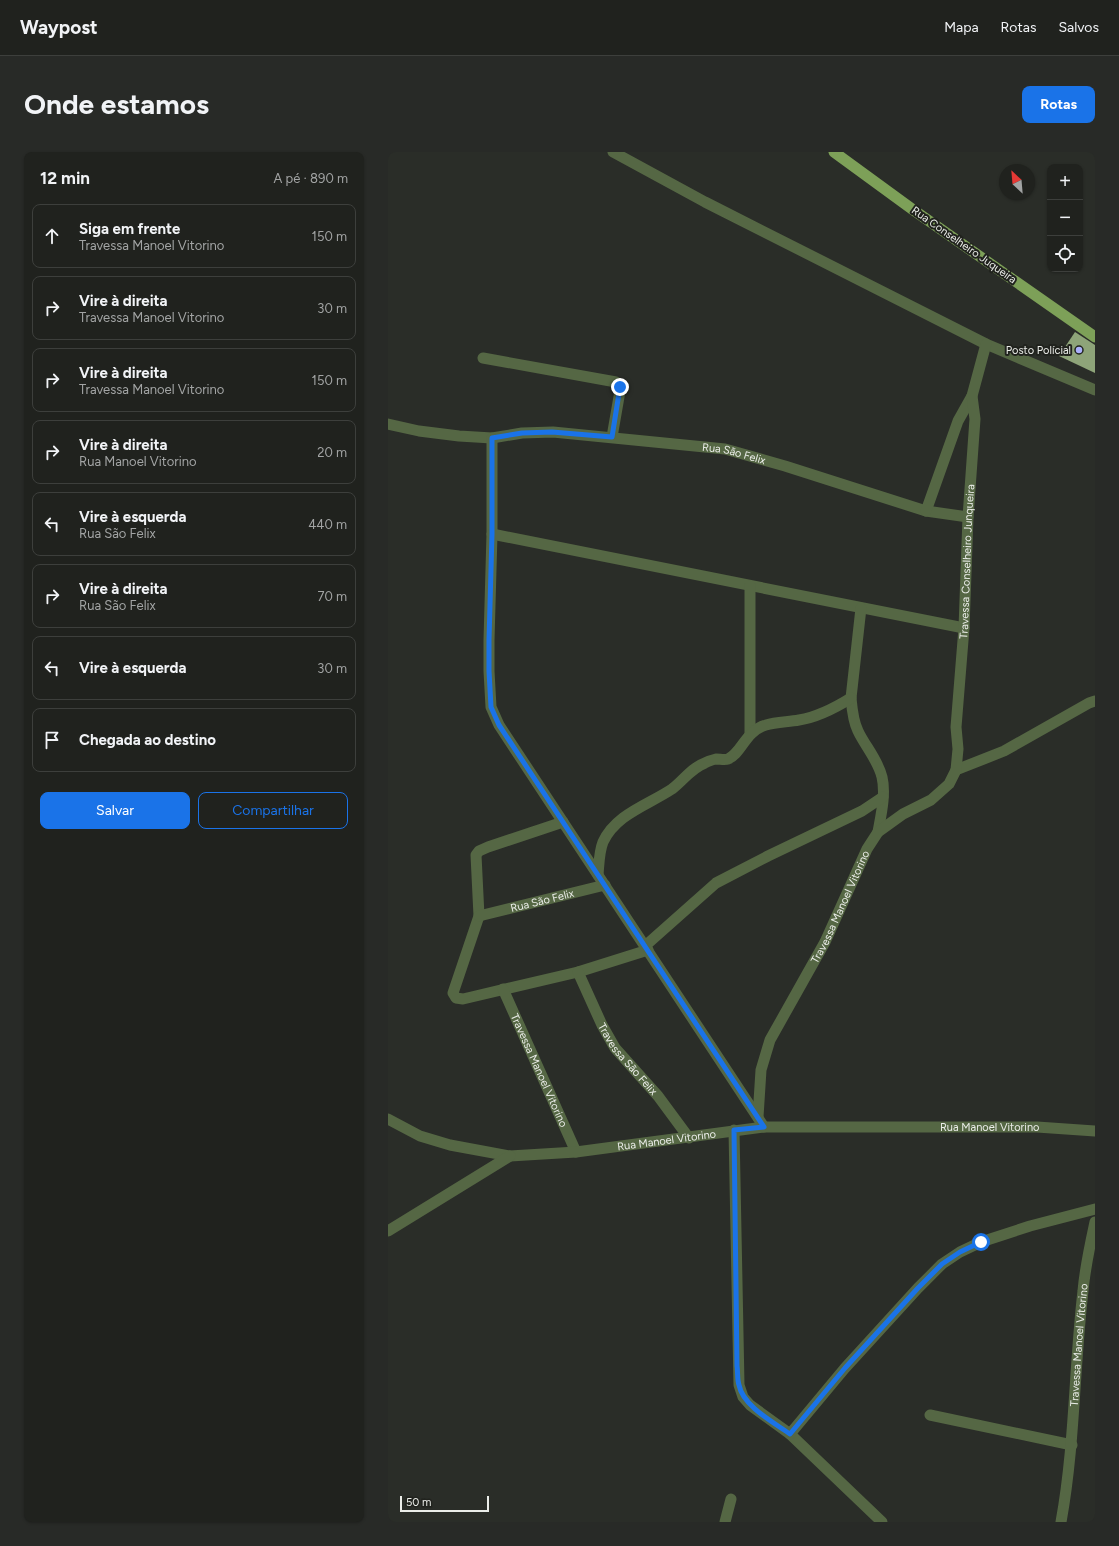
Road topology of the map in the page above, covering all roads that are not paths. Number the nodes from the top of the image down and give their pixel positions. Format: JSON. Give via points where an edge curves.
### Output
{"nodes":[{"id":1,"x":613,"y":152,"type":"edge"},
{"id":2,"x":834,"y":152,"type":"edge"},
{"id":3,"x":1094,"y":337,"type":"edge"},
{"id":4,"x":986,"y":344,"type":"junction"},
{"id":5,"x":484,"y":358,"type":"dead end"},
{"id":6,"x":1095,"y":390,"type":"edge"},
{"id":7,"x":972,"y":396,"type":"junction"},
{"id":8,"x":388,"y":424,"type":"edge"},
{"id":9,"x":612,"y":437,"type":"junction"},
{"id":10,"x":492,"y":438,"type":"junction"},
{"id":11,"x":926,"y":511,"type":"junction"},
{"id":12,"x":968,"y":517,"type":"junction"},
{"id":13,"x":492,"y":534,"type":"junction"},
{"id":14,"x":750,"y":586,"type":"junction"},
{"id":15,"x":861,"y":608,"type":"junction"},
{"id":16,"x":964,"y":628,"type":"junction"},
{"id":17,"x":851,"y":698,"type":"junction"},
{"id":18,"x":1095,"y":702,"type":"edge"},
{"id":19,"x":956,"y":727,"type":"joint"},
{"id":20,"x":750,"y":734,"type":"junction"},
{"id":21,"x":956,"y":770,"type":"junction"},
{"id":22,"x":883,"y":797,"type":"junction"},
{"id":23,"x":563,"y":822,"type":"junction"},
{"id":24,"x":878,"y":832,"type":"junction"},
{"id":25,"x":598,"y":875,"type":"junction"},
{"id":26,"x":605,"y":885,"type":"junction"},
{"id":27,"x":478,"y":916,"type":"junction"},
{"id":28,"x":646,"y":948,"type":"junction"},
{"id":29,"x":578,"y":972,"type":"junction"},
{"id":30,"x":503,"y":989,"type":"junction"},
{"id":31,"x":758,"y":1117,"type":"junction"},
{"id":32,"x":388,"y":1119,"type":"edge"},
{"id":33,"x":764,"y":1127,"type":"junction"},
{"id":34,"x":734,"y":1130,"type":"junction"},
{"id":35,"x":1095,"y":1131,"type":"edge"},
{"id":36,"x":689,"y":1138,"type":"junction"},
{"id":37,"x":576,"y":1152,"type":"junction"},
{"id":38,"x":510,"y":1156,"type":"junction"},
{"id":39,"x":1095,"y":1209,"type":"edge"},
{"id":40,"x":1095,"y":1222,"type":"edge"},
{"id":41,"x":388,"y":1231,"type":"edge"},
{"id":42,"x":930,"y":1415,"type":"dead end"},
{"id":43,"x":790,"y":1434,"type":"junction"},
{"id":44,"x":1072,"y":1445,"type":"junction"},
{"id":45,"x":731,"y":1499,"type":"dead end"},
{"id":46,"x":725,"y":1522,"type":"edge"},
{"id":47,"x":882,"y":1522,"type":"edge"},
{"id":48,"x":1061,"y":1522,"type":"edge"}],
"edges":[{"from":1,"to":4,"type":"street","via":[[719,210]]},
{"from":2,"to":3,"type":"main road","name":"Rua Conselheiro Juqueira"},
{"from":4,"to":6,"type":"street"},
{"from":4,"to":7,"type":"street","name":"Travessa Conselheiro Junqueira"},
{"from":5,"to":9,"type":"street","via":[[616,382],[620,391]]},
{"from":7,"to":11,"type":"street","name":"Travessa Conselheiro Junqueira","via":[[958,421]]},
{"from":7,"to":12,"type":"street","name":"Travessa Conselheiro Junqueira","via":[[975,419]]},
{"from":8,"to":10,"type":"street","name":"Rua São Felix","via":[[419,432]]},
{"from":9,"to":10,"type":"street","name":"Rua São Felix","via":[[552,432]]},
{"from":9,"to":11,"type":"street","name":"Rua São Felix","via":[[726,449]]},
{"from":10,"to":13,"type":"street"},
{"from":11,"to":12,"type":"street","name":"Rua São Felix"},
{"from":12,"to":16,"type":"street","name":"Travessa Conselheiro Junqueira"},
{"from":13,"to":14,"type":"street"},
{"from":13,"to":23,"type":"street","via":[[489,640],[491,707],[499,725]]},
{"from":14,"to":15,"type":"street"},
{"from":14,"to":20,"type":"street"},
{"from":15,"to":16,"type":"street"},
{"from":15,"to":17,"type":"street"},
{"from":16,"to":19,"type":"street","name":"Travessa Conselheiro Junqueira"},
{"from":17,"to":20,"type":"street","via":[[834,709],[812,717],[766,725]]},
{"from":17,"to":22,"type":"street","via":[[858,731],[882,777]]},
{"from":18,"to":21,"type":"street","via":[[1004,751]]},
{"from":19,"to":21,"type":"street","name":"Travessa Manoel Vitorino"},
{"from":20,"to":25,"type":"street","via":[[728,759],[715,759],[703,763],[671,789],[612,827],[603,842]]},
{"from":21,"to":24,"type":"street","name":"Travessa Manoel Vitorino","via":[[949,784],[931,800],[903,814]]},
{"from":22,"to":24,"type":"street"},
{"from":22,"to":28,"type":"street","via":[[862,811],[716,883]]},
{"from":23,"to":25,"type":"street"},
{"from":23,"to":27,"type":"street","via":[[488,847],[476,855]]},
{"from":24,"to":31,"type":"street","name":"Travessa Manoel Vitorino","via":[[855,873],[825,942],[770,1040],[761,1070]]},
{"from":25,"to":26,"type":"street"},
{"from":26,"to":27,"type":"street","name":"Rua São Felix"},
{"from":26,"to":28,"type":"street"},
{"from":27,"to":30,"type":"street","via":[[453,992],[456,998],[462,999]]},
{"from":28,"to":29,"type":"street"},
{"from":28,"to":31,"type":"street"},
{"from":29,"to":30,"type":"street"},
{"from":29,"to":36,"type":"street","name":"Travessa São Felix","via":[[614,1048],[658,1096]]},
{"from":30,"to":37,"type":"street","name":"Travessa Manoel Vitorino"},
{"from":31,"to":33,"type":"street"},
{"from":32,"to":38,"type":"street","name":"Rua Manoel Vitorino","via":[[420,1136],[450,1145]]},
{"from":33,"to":34,"type":"street","name":"Rua Manoel Vitorino"},
{"from":33,"to":35,"type":"street","name":"Rua Manoel Vitorino","via":[[1037,1127]]},
{"from":34,"to":36,"type":"street","name":"Rua Manoel Vitorino"},
{"from":34,"to":43,"type":"street","via":[[739,1385],[743,1397],[750,1405]]},
{"from":36,"to":37,"type":"street","name":"Rua Manoel Vitorino"},
{"from":37,"to":38,"type":"street","name":"Rua Manoel Vitorino"},
{"from":38,"to":41,"type":"street"},
{"from":39,"to":43,"type":"street","via":[[981,1242],[942,1264],[845,1368]]},
{"from":40,"to":44,"type":"street","name":"Travessa Manoel Vitorino","via":[[1086,1262],[1083,1291]]},
{"from":42,"to":44,"type":"street"},
{"from":43,"to":47,"type":"street"},
{"from":44,"to":48,"type":"street","name":"Travessa Manoel Vitorino"},
{"from":45,"to":46,"type":"street"}]}
